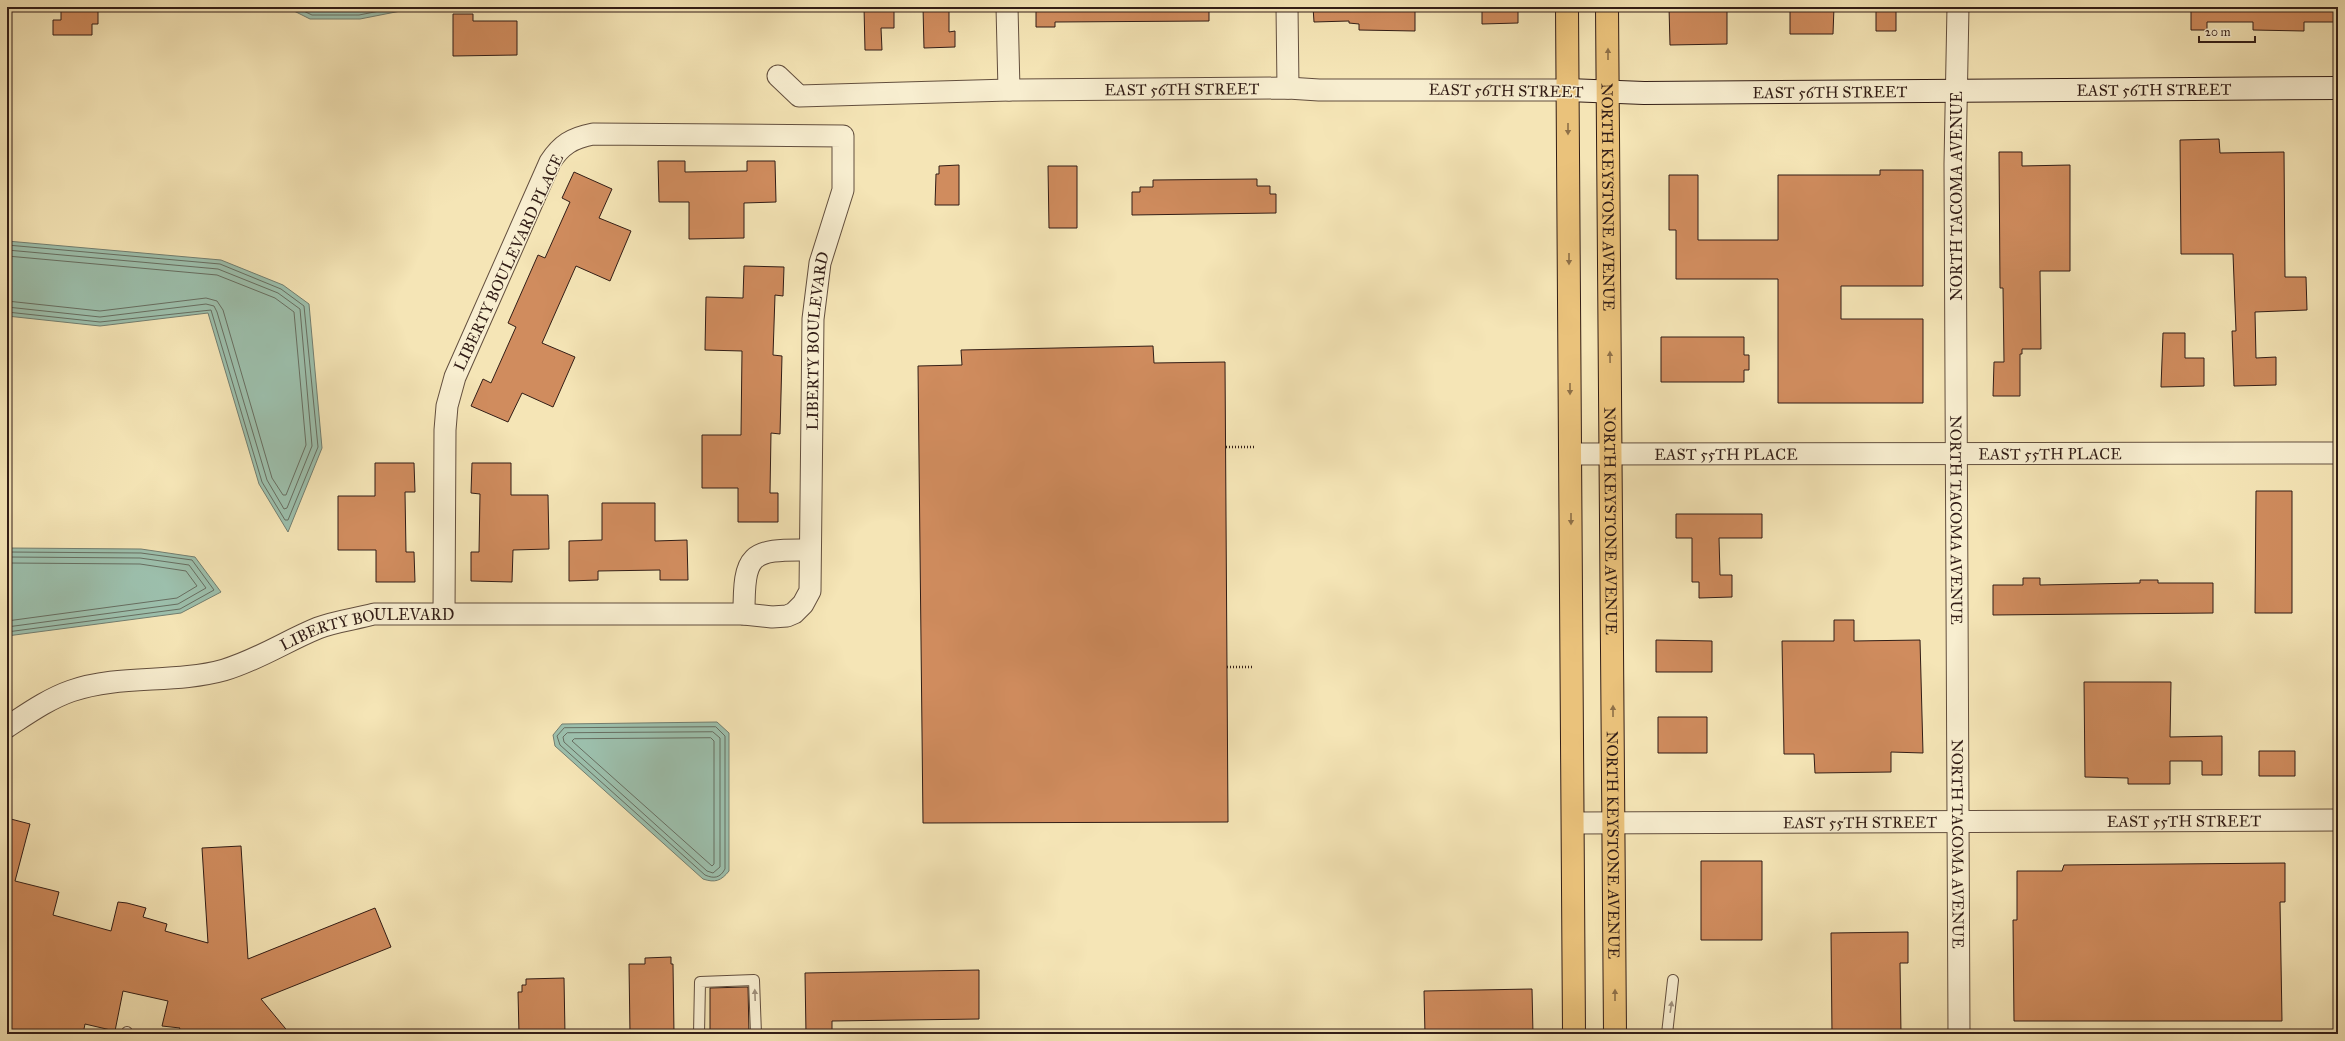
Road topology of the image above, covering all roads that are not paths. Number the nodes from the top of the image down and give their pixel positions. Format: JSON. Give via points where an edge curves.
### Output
{"nodes":[{"id":1,"x":1007,"y":7,"type":"edge"},
{"id":2,"x":1286,"y":7,"type":"edge"},
{"id":3,"x":1567,"y":7,"type":"edge"},
{"id":4,"x":1607,"y":7,"type":"edge"},
{"id":5,"x":1958,"y":7,"type":"edge"},
{"id":6,"x":778,"y":76,"type":"dead end"},
{"id":7,"x":1288,"y":88,"type":"junction"},
{"id":8,"x":2338,"y":88,"type":"edge"},
{"id":9,"x":1009,"y":90,"type":"junction"},
{"id":10,"x":1568,"y":90,"type":"junction"},
{"id":11,"x":1956,"y":91,"type":"junction"},
{"id":12,"x":1608,"y":93,"type":"junction"},
{"id":13,"x":842,"y":136,"type":"joint"},
{"id":14,"x":2338,"y":453,"type":"edge"},
{"id":15,"x":1571,"y":454,"type":"junction"},
{"id":16,"x":1611,"y":454,"type":"junction"},
{"id":17,"x":1957,"y":455,"type":"junction"},
{"id":18,"x":809,"y":550,"type":"junction"},
{"id":19,"x":444,"y":614,"type":"junction"},
{"id":20,"x":744,"y":614,"type":"junction"},
{"id":21,"x":7,"y":727,"type":"edge"},
{"id":22,"x":1958,"y":820,"type":"junction"},
{"id":23,"x":2338,"y":820,"type":"edge"},
{"id":24,"x":1614,"y":822,"type":"junction"},
{"id":25,"x":1574,"y":823,"type":"junction"},
{"id":26,"x":1673,"y":980,"type":"dead end"},
{"id":27,"x":700,"y":1034,"type":"edge"},
{"id":28,"x":756,"y":1034,"type":"edge"},
{"id":29,"x":1574,"y":1034,"type":"edge"},
{"id":30,"x":1615,"y":1034,"type":"edge"},
{"id":31,"x":1667,"y":1034,"type":"edge"},
{"id":32,"x":1959,"y":1034,"type":"edge"}],
"edges":[{"from":1,"to":9,"type":"street"},
{"from":2,"to":7,"type":"street"},
{"from":3,"to":10,"type":"main road"},
{"from":12,"to":4,"type":"main road","name":"NORTH KEYSTONE AVENUE","one_way":true},
{"from":5,"to":11,"type":"street","name":"NORTH TACOMA AVENUE"},
{"from":6,"to":9,"type":"street","name":"EAST 56TH STREET","via":[[799,96]]},
{"from":7,"to":9,"type":"street","name":"EAST 56TH STREET"},
{"from":7,"to":10,"type":"street","name":"EAST 56TH STREET"},
{"from":8,"to":11,"type":"street","name":"EAST 56TH STREET"},
{"from":10,"to":12,"type":"street","name":"EAST 56TH STREET"},
{"from":10,"to":15,"type":"main road","one_way":true},
{"from":11,"to":12,"type":"street","name":"EAST 56TH STREET"},
{"from":11,"to":17,"type":"street","name":"NORTH TACOMA AVENUE"},
{"from":16,"to":12,"type":"main road","name":"NORTH KEYSTONE AVENUE","one_way":true},
{"from":13,"to":18,"type":"street","name":"LIBERTY BOULEVARD","via":[[842,196],[823,253],[815,288]]},
{"from":13,"to":19,"type":"street","name":"LIBERTY BOULEVARD PLACE","via":[[593,134],[570,140],[562,145],[550,162],[455,377],[449,397],[445,430]]},
{"from":14,"to":17,"type":"street","name":"EAST 55TH PLACE"},
{"from":15,"to":16,"type":"street","name":"EAST 55TH PLACE"},
{"from":15,"to":25,"type":"main road","one_way":true},
{"from":16,"to":17,"type":"street","name":"EAST 55TH PLACE"},
{"from":24,"to":16,"type":"main road","name":"NORTH KEYSTONE AVENUE","one_way":true},
{"from":17,"to":22,"type":"street","name":"NORTH TACOMA AVENUE"},
{"from":18,"to":20,"type":"street","via":[[774,550],[757,556],[747,569],[744,579]]},
{"from":18,"to":20,"type":"street","name":"LIBERTY BOULEVARD","via":[[810,591],[798,610],[782,617]]},
{"from":19,"to":20,"type":"street","name":"LIBERTY BOULEVARD"},
{"from":19,"to":21,"type":"street","name":"LIBERTY BOULEVARD","via":[[392,613],[347,620],[320,628],[264,655],[224,670],[186,677],[85,687],[51,700]]},
{"from":22,"to":23,"type":"street","name":"EAST 55TH STREET"},
{"from":22,"to":24,"type":"street","name":"EAST 55TH STREET"},
{"from":22,"to":32,"type":"street","name":"NORTH TACOMA AVENUE"},
{"from":24,"to":25,"type":"street","name":"EAST 55TH STREET"},
{"from":30,"to":24,"type":"main road","name":"NORTH KEYSTONE AVENUE","one_way":true},
{"from":25,"to":29,"type":"main road"},
{"from":31,"to":26,"type":"lane","one_way":true},
{"from":28,"to":27,"type":"lane","one_way":true,"via":[[754,980],[700,982]]}]}
